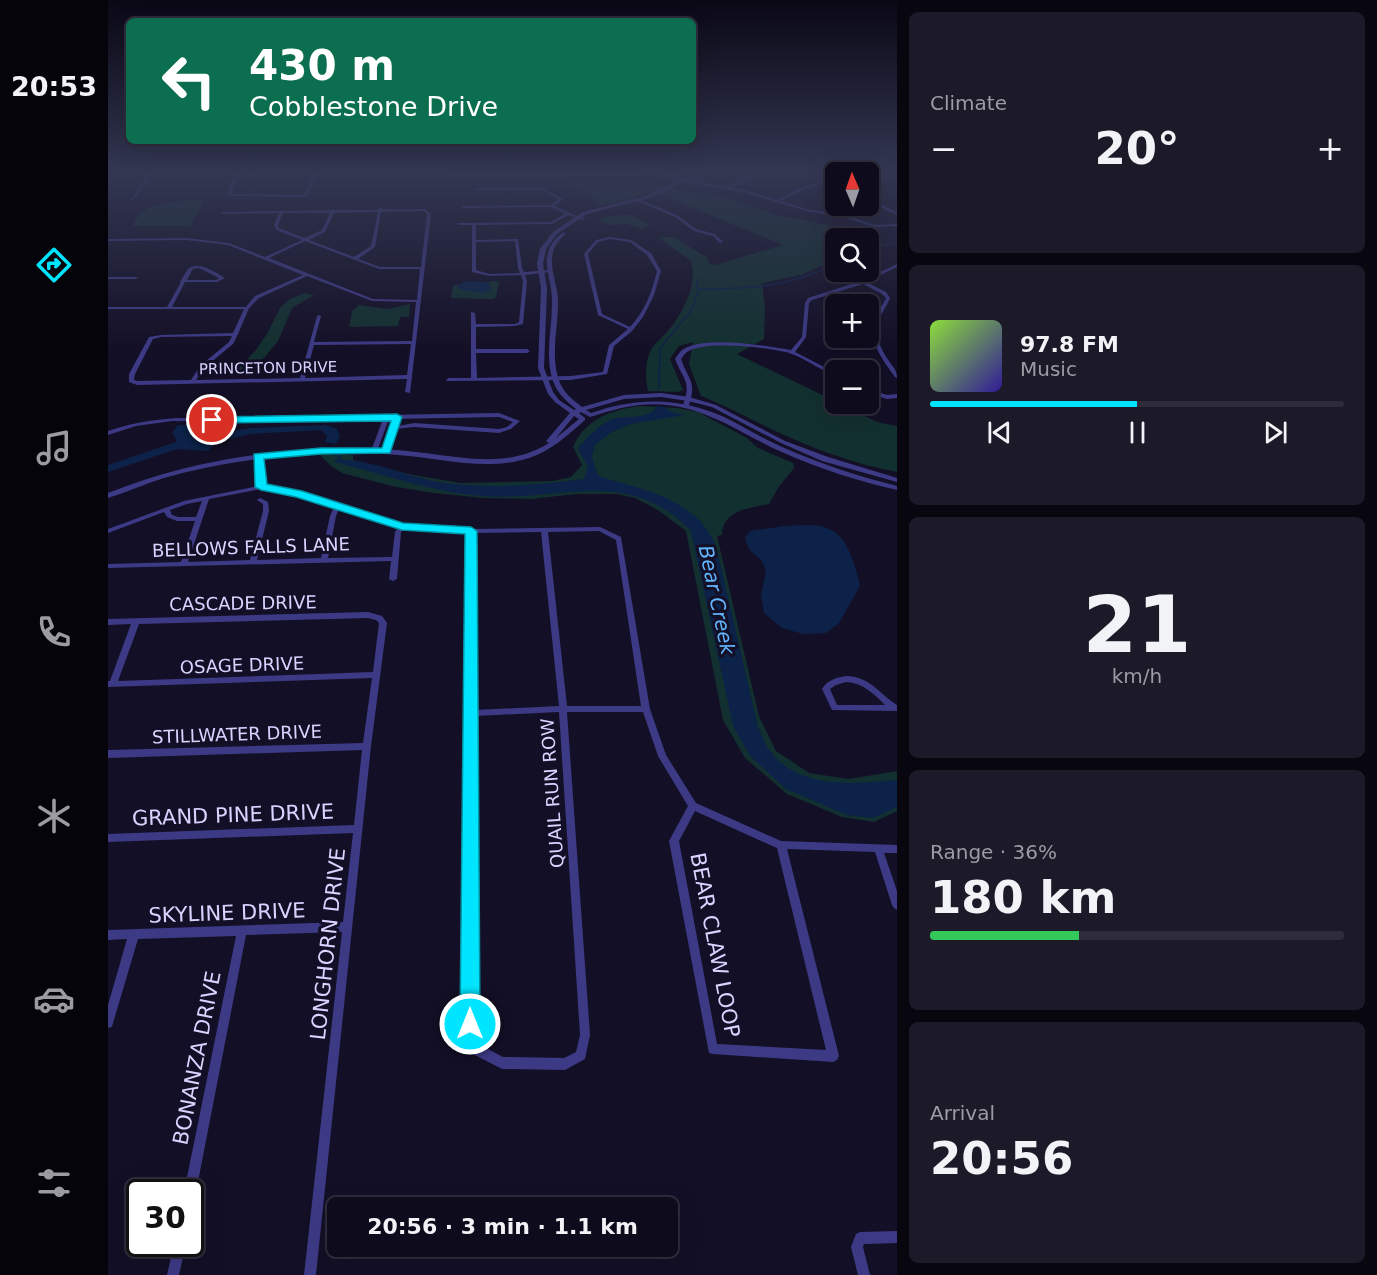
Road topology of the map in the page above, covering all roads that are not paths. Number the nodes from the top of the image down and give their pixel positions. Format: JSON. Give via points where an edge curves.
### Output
{"nodes":[{"id":1,"x":281,"y":232,"type":"edge"},
{"id":2,"x":323,"y":232,"type":"edge"},
{"id":3,"x":376,"y":232,"type":"edge"},
{"id":4,"x":427,"y":232,"type":"edge"},
{"id":5,"x":474,"y":232,"type":"edge"},
{"id":6,"x":561,"y":232,"type":"edge"},
{"id":7,"x":566,"y":232,"type":"edge"},
{"id":8,"x":701,"y":232,"type":"edge"},
{"id":9,"x":108,"y":240,"type":"edge"},
{"id":10,"x":305,"y":241,"type":"junction"},
{"id":11,"x":474,"y":241,"type":"junction"},
{"id":12,"x":721,"y":242,"type":"dead end"},
{"id":13,"x":266,"y":258,"type":"junction"},
{"id":14,"x":356,"y":258,"type":"junction"},
{"id":15,"x":897,"y":265,"type":"edge"},
{"id":16,"x":423,"y":268,"type":"junction"},
{"id":17,"x":541,"y":271,"type":"junction"},
{"id":18,"x":550,"y":271,"type":"junction"},
{"id":19,"x":522,"y":272,"type":"junction"},
{"id":20,"x":879,"y":274,"type":"edge"},
{"id":21,"x":306,"y":275,"type":"junction"},
{"id":22,"x":108,"y":278,"type":"edge"},
{"id":23,"x":136,"y":278,"type":"dead end"},
{"id":24,"x":182,"y":281,"type":"junction"},
{"id":25,"x":863,"y":282,"type":"joint"},
{"id":26,"x":418,"y":301,"type":"junction"},
{"id":27,"x":168,"y":307,"type":"junction"},
{"id":28,"x":247,"y":308,"type":"junction"},
{"id":29,"x":108,"y":309,"type":"edge"},
{"id":30,"x":473,"y":313,"type":"dead end"},
{"id":31,"x":319,"y":316,"type":"dead end"},
{"id":32,"x":474,"y":326,"type":"junction"},
{"id":33,"x":631,"y":329,"type":"junction"},
{"id":34,"x":236,"y":334,"type":"junction"},
{"id":35,"x":414,"y":342,"type":"junction"},
{"id":36,"x":311,"y":344,"type":"junction"},
{"id":37,"x":474,"y":351,"type":"junction"},
{"id":38,"x":527,"y":351,"type":"dead end"},
{"id":39,"x":792,"y":352,"type":"junction"},
{"id":40,"x":825,"y":369,"type":"edge"},
{"id":41,"x":897,"y":376,"type":"edge"},
{"id":42,"x":410,"y":377,"type":"junction"},
{"id":43,"x":555,"y":378,"type":"junction"},
{"id":44,"x":544,"y":379,"type":"junction"},
{"id":45,"x":302,"y":380,"type":"junction"},
{"id":46,"x":448,"y":380,"type":"dead end"},
{"id":47,"x":474,"y":380,"type":"junction"},
{"id":48,"x":192,"y":382,"type":"junction"},
{"id":49,"x":408,"y":392,"type":"dead end"},
{"id":50,"x":879,"y":394,"type":"edge"},
{"id":51,"x":897,"y":396,"type":"edge"},
{"id":52,"x":688,"y":402,"type":"junction"},
{"id":53,"x":581,"y":409,"type":"junction"},
{"id":54,"x":573,"y":413,"type":"junction"},
{"id":55,"x":397,"y":417,"type":"junction"},
{"id":56,"x":587,"y":417,"type":"junction"},
{"id":57,"x":386,"y":418,"type":"junction"},
{"id":58,"x":394,"y":428,"type":"junction"},
{"id":59,"x":108,"y":433,"type":"edge"},
{"id":60,"x":374,"y":451,"type":"junction"},
{"id":61,"x":386,"y":451,"type":"junction"},
{"id":62,"x":540,"y":452,"type":"junction"},
{"id":63,"x":258,"y":457,"type":"junction"},
{"id":64,"x":825,"y":459,"type":"junction"},
{"id":65,"x":820,"y":466,"type":"junction"},
{"id":66,"x":897,"y":480,"type":"edge"},
{"id":67,"x":261,"y":487,"type":"junction"},
{"id":68,"x":897,"y":488,"type":"edge"},
{"id":69,"x":108,"y":496,"type":"edge"},
{"id":70,"x":206,"y":498,"type":"junction"},
{"id":71,"x":260,"y":500,"type":"dead end"},
{"id":72,"x":338,"y":507,"type":"junction"},
{"id":73,"x":166,"y":509,"type":"junction"},
{"id":74,"x":198,"y":519,"type":"junction"},
{"id":75,"x":402,"y":526,"type":"junction"},
{"id":76,"x":544,"y":529,"type":"junction"},
{"id":77,"x":108,"y":531,"type":"edge"},
{"id":78,"x":471,"y":531,"type":"junction"},
{"id":79,"x":394,"y":559,"type":"junction"},
{"id":80,"x":324,"y":560,"type":"junction"},
{"id":81,"x":253,"y":563,"type":"junction"},
{"id":82,"x":184,"y":564,"type":"junction"},
{"id":83,"x":108,"y":566,"type":"edge"},
{"id":84,"x":393,"y":579,"type":"dead end"},
{"id":85,"x":379,"y":618,"type":"joint"},
{"id":86,"x":108,"y":621,"type":"edge"},
{"id":87,"x":136,"y":621,"type":"junction"},
{"id":88,"x":377,"y":675,"type":"junction"},
{"id":89,"x":111,"y":684,"type":"edge"},
{"id":90,"x":895,"y":708,"type":"edge"},
{"id":91,"x":563,"y":709,"type":"junction"},
{"id":92,"x":646,"y":709,"type":"junction"},
{"id":93,"x":472,"y":712,"type":"junction"},
{"id":94,"x":367,"y":746,"type":"junction"},
{"id":95,"x":108,"y":754,"type":"edge"},
{"id":96,"x":693,"y":806,"type":"junction"},
{"id":97,"x":358,"y":829,"type":"junction"},
{"id":98,"x":108,"y":838,"type":"edge"},
{"id":99,"x":781,"y":845,"type":"junction"},
{"id":100,"x":878,"y":849,"type":"junction"},
{"id":101,"x":897,"y":849,"type":"edge"},
{"id":102,"x":897,"y":905,"type":"edge"},
{"id":103,"x":347,"y":927,"type":"junction"},
{"id":104,"x":242,"y":932,"type":"junction"},
{"id":105,"x":134,"y":934,"type":"junction"},
{"id":106,"x":108,"y":935,"type":"edge"},
{"id":107,"x":108,"y":1023,"type":"edge"},
{"id":108,"x":193,"y":1179,"type":"edge"},
{"id":109,"x":897,"y":1237,"type":"edge"},
{"id":110,"x":177,"y":1257,"type":"edge"},
{"id":111,"x":173,"y":1275,"type":"edge"},
{"id":112,"x":310,"y":1275,"type":"edge"},
{"id":113,"x":864,"y":1275,"type":"edge"}],
"edges":[{"from":1,"to":10,"type":"street"},
{"from":2,"to":10,"type":"street"},
{"from":3,"to":14,"type":"street","via":[[373,247]]},
{"from":4,"to":16,"type":"street"},
{"from":5,"to":11,"type":"street"},
{"from":6,"to":17,"type":"street","via":[[549,240],[540,255]]},
{"from":7,"to":18,"type":"street","via":[[556,240],[549,257]]},
{"from":8,"to":12,"type":"street","via":[[714,235]]},
{"from":9,"to":13,"type":"street","via":[[209,240]]},
{"from":10,"to":13,"type":"street"},
{"from":10,"to":14,"type":"street"},
{"from":11,"to":19,"type":"street","via":[[517,240]]},
{"from":11,"to":19,"type":"street","via":[[477,273]]},
{"from":13,"to":21,"type":"street"},
{"from":14,"to":16,"type":"street","via":[[378,268]]},
{"from":15,"to":20,"type":"street"},
{"from":16,"to":26,"type":"street"},
{"from":17,"to":18,"type":"street"},
{"from":17,"to":19,"type":"street"},
{"from":17,"to":44,"type":"street","via":[[544,288],[540,357]]},
{"from":18,"to":43,"type":"street","via":[[554,289]]},
{"from":19,"to":32,"type":"street","via":[[525,292],[521,323]]},
{"from":21,"to":26,"type":"street","via":[[372,300]]},
{"from":21,"to":28,"type":"street","via":[[257,297]]},
{"from":22,"to":23,"type":"street"},
{"from":24,"to":24,"type":"street","via":[[217,281],[224,278],[196,267]]},
{"from":24,"to":27,"type":"street"},
{"from":25,"to":39,"type":"street","via":[[810,299],[804,337]]},
{"from":25,"to":41,"type":"street","via":[[888,298],[877,317],[874,335],[879,352]]},
{"from":26,"to":35,"type":"street"},
{"from":27,"to":28,"type":"street"},
{"from":27,"to":29,"type":"street"},
{"from":28,"to":34,"type":"street"},
{"from":30,"to":32,"type":"street"},
{"from":31,"to":36,"type":"street"},
{"from":32,"to":37,"type":"street"},
{"from":33,"to":33,"type":"street","via":[[651,304],[659,271],[649,254],[631,241],[597,241],[586,254],[600,315]]},
{"from":33,"to":43,"type":"street","via":[[609,350],[605,373]]},
{"from":34,"to":48,"type":"street"},
{"from":34,"to":48,"type":"street","name":"PRINCETON DRIVE","via":[[151,338],[130,378],[137,383]]},
{"from":35,"to":36,"type":"street"},
{"from":35,"to":42,"type":"street"},
{"from":36,"to":45,"type":"street"},
{"from":37,"to":38,"type":"street"},
{"from":37,"to":47,"type":"street"},
{"from":39,"to":40,"type":"street"},
{"from":39,"to":52,"type":"street","via":[[703,344],[689,347],[678,359],[690,380]]},
{"from":42,"to":45,"type":"street","name":"PRINCETON DRIVE"},
{"from":42,"to":49,"type":"street"},
{"from":43,"to":44,"type":"street"},
{"from":43,"to":53,"type":"street","via":[[561,391]]},
{"from":44,"to":47,"type":"street"},
{"from":44,"to":54,"type":"street","via":[[557,401]]},
{"from":45,"to":48,"type":"street","name":"PRINCETON DRIVE"},
{"from":46,"to":47,"type":"street"},
{"from":50,"to":51,"type":"street"},
{"from":52,"to":53,"type":"street","via":[[661,395],[624,396]]},
{"from":52,"to":56,"type":"street","via":[[628,403]]},
{"from":52,"to":64,"type":"street","via":[[732,414]]},
{"from":52,"to":65,"type":"street"},
{"from":53,"to":54,"type":"street"},
{"from":53,"to":56,"type":"street"},
{"from":54,"to":56,"type":"street"},
{"from":54,"to":62,"type":"street"},
{"from":55,"to":57,"type":"street"},
{"from":55,"to":58,"type":"street"},
{"from":55,"to":58,"type":"street","via":[[499,415],[517,421],[499,431],[414,425]]},
{"from":56,"to":62,"type":"street"},
{"from":57,"to":59,"type":"street","via":[[169,418]]},
{"from":57,"to":60,"type":"street"},
{"from":58,"to":61,"type":"street"},
{"from":60,"to":61,"type":"street"},
{"from":60,"to":63,"type":"street"},
{"from":61,"to":62,"type":"street","via":[[474,462],[502,462]]},
{"from":63,"to":67,"type":"street"},
{"from":63,"to":69,"type":"street","via":[[184,472]]},
{"from":64,"to":65,"type":"street"},
{"from":64,"to":66,"type":"street"},
{"from":65,"to":68,"type":"street"},
{"from":67,"to":70,"type":"street"},
{"from":67,"to":72,"type":"street"},
{"from":70,"to":73,"type":"street"},
{"from":70,"to":74,"type":"street"},
{"from":71,"to":81,"type":"street","via":[[266,503],[266,511]]},
{"from":72,"to":75,"type":"street"},
{"from":72,"to":80,"type":"street"},
{"from":73,"to":74,"type":"street","via":[[169,516],[177,519]]},
{"from":73,"to":77,"type":"street"},
{"from":74,"to":82,"type":"street"},
{"from":75,"to":78,"type":"street"},
{"from":75,"to":79,"type":"street"},
{"from":76,"to":78,"type":"street"},
{"from":76,"to":91,"type":"street","name":"QUAIL RUN ROW"},
{"from":76,"to":92,"type":"street","via":[[600,529],[619,538]]},
{"from":78,"to":93,"type":"street"},
{"from":79,"to":80,"type":"street","name":"BELLOWS FALLS LANE"},
{"from":79,"to":84,"type":"street"},
{"from":80,"to":81,"type":"street","name":"BELLOWS FALLS LANE"},
{"from":81,"to":82,"type":"street","name":"BELLOWS FALLS LANE"},
{"from":82,"to":83,"type":"street","name":"BELLOWS FALLS LANE"},
{"from":85,"to":87,"type":"street","name":"CASCADE DRIVE","via":[[368,615]]},
{"from":85,"to":88,"type":"street","name":"LONGHORN DRIVE","via":[[383,623]]},
{"from":86,"to":87,"type":"street","name":"CASCADE DRIVE"},
{"from":87,"to":89,"type":"street"},
{"from":88,"to":89,"type":"street","name":"OSAGE DRIVE"},
{"from":88,"to":94,"type":"street","name":"LONGHORN DRIVE"},
{"from":90,"to":90,"type":"street","via":[[835,708],[826,689],[835,682],[854,678]]},
{"from":91,"to":92,"type":"street"},
{"from":91,"to":93,"type":"street"},
{"from":91,"to":93,"type":"street","name":"QUAIL RUN ROW","via":[[585,1035],[581,1055],[565,1064],[502,1063],[477,1050],[470,1024]]},
{"from":92,"to":96,"type":"street","via":[[662,756]]},
{"from":94,"to":95,"type":"street","name":"STILLWATER DRIVE"},
{"from":94,"to":97,"type":"street","name":"LONGHORN DRIVE"},
{"from":96,"to":99,"type":"street"},
{"from":96,"to":99,"type":"street","name":"BEAR CLAW LOOP","via":[[674,841],[713,1049],[833,1056]]},
{"from":97,"to":98,"type":"street","name":"GRAND PINE DRIVE"},
{"from":97,"to":103,"type":"street","name":"LONGHORN DRIVE"},
{"from":99,"to":100,"type":"street"},
{"from":100,"to":101,"type":"street"},
{"from":100,"to":102,"type":"street"},
{"from":103,"to":104,"type":"street","name":"SKYLINE DRIVE"},
{"from":103,"to":112,"type":"street","name":"LONGHORN DRIVE"},
{"from":104,"to":105,"type":"street","name":"SKYLINE DRIVE"},
{"from":104,"to":108,"type":"street","name":"BONANZA DRIVE"},
{"from":105,"to":106,"type":"street","name":"SKYLINE DRIVE"},
{"from":105,"to":107,"type":"street"},
{"from":109,"to":113,"type":"street","via":[[860,1238],[857,1247]]},
{"from":110,"to":111,"type":"street"}]}
